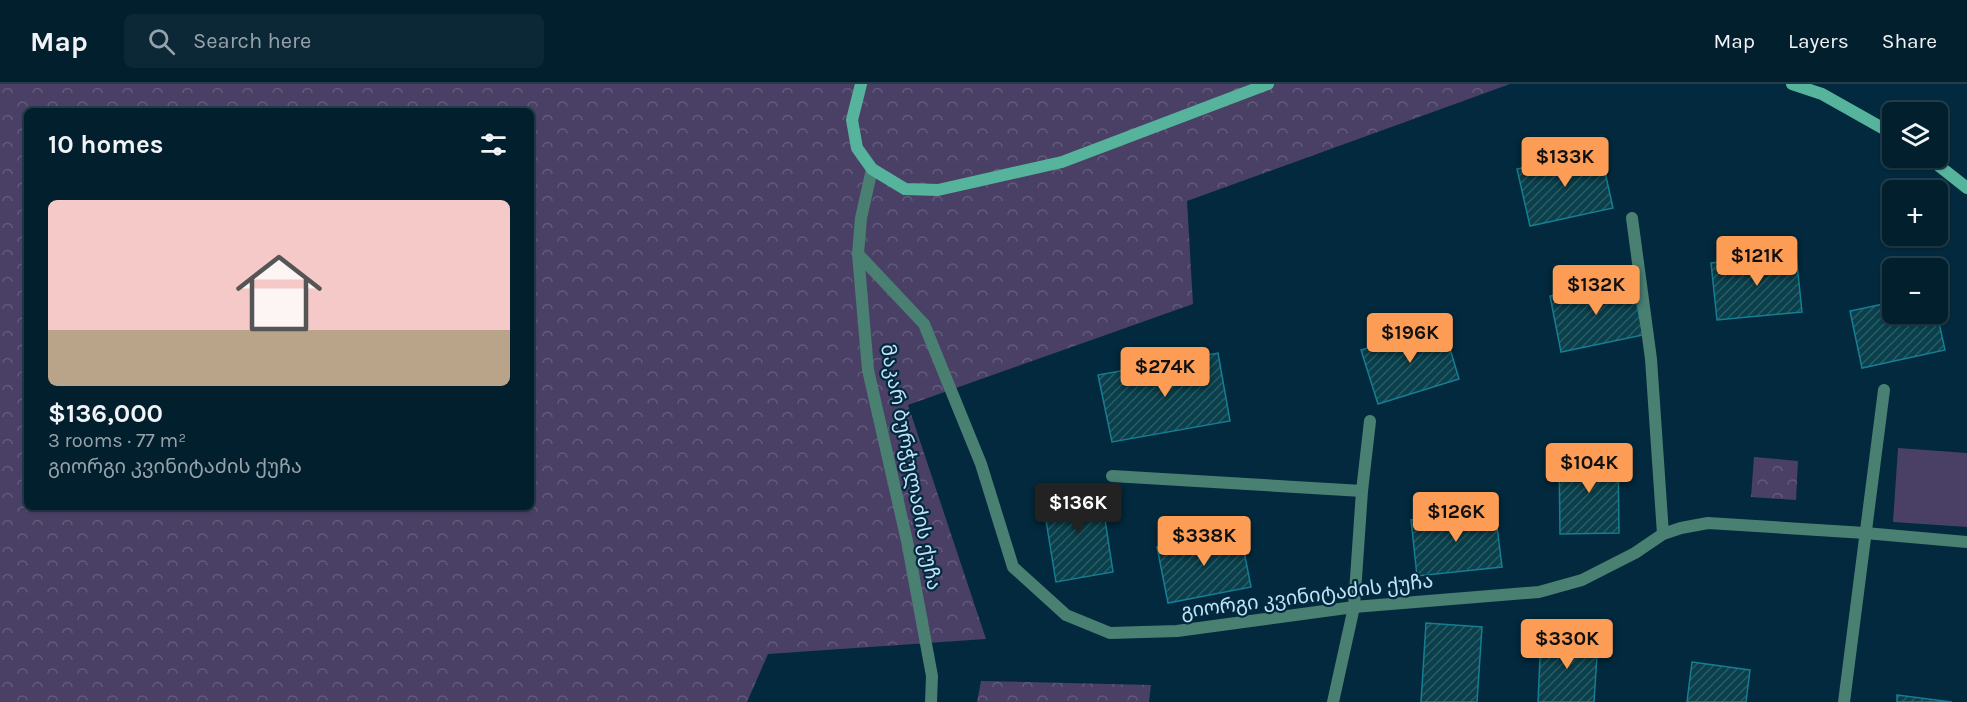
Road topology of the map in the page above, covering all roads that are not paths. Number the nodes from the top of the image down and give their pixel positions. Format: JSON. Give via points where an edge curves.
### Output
{"nodes":[{"id":1,"x":861,"y":84,"type":"edge"},
{"id":2,"x":1268,"y":84,"type":"edge"},
{"id":3,"x":1792,"y":84,"type":"edge"},
{"id":4,"x":1882,"y":128,"type":"edge"},
{"id":5,"x":1942,"y":168,"type":"edge"},
{"id":6,"x":872,"y":169,"type":"junction"},
{"id":7,"x":1967,"y":188,"type":"edge"},
{"id":8,"x":1632,"y":218,"type":"dead end"},
{"id":9,"x":858,"y":255,"type":"junction"},
{"id":10,"x":1884,"y":390,"type":"dead end"},
{"id":11,"x":1370,"y":421,"type":"dead end"},
{"id":12,"x":1112,"y":476,"type":"dead end"},
{"id":13,"x":1362,"y":491,"type":"junction"},
{"id":14,"x":1865,"y":533,"type":"junction"},
{"id":15,"x":1663,"y":534,"type":"junction"},
{"id":16,"x":1967,"y":542,"type":"edge"},
{"id":17,"x":1354,"y":607,"type":"junction"},
{"id":18,"x":932,"y":702,"type":"edge"},
{"id":19,"x":1333,"y":702,"type":"edge"},
{"id":20,"x":1844,"y":702,"type":"edge"}],
"edges":[{"from":1,"to":6,"type":"main road","via":[[852,120],[857,148]]},
{"from":2,"to":6,"type":"main road","via":[[1062,162],[938,190],[905,189]]},
{"from":3,"to":4,"type":"main road","via":[[1822,94]]},
{"from":5,"to":7,"type":"main road"},
{"from":6,"to":9,"type":"street","name":"მაკარ ბურჭულაძის ქუჩა"},
{"from":8,"to":15,"type":"street","via":[[1652,359]]},
{"from":9,"to":17,"type":"street","name":"გიორგი კვინიტაძის ქუჩა","via":[[924,324],[981,464],[1013,567],[1066,615],[1110,633],[1177,631]]},
{"from":9,"to":18,"type":"street","name":"მაკარ ბურჭულაძის ქუჩა","via":[[867,370],[907,541],[932,676]]},
{"from":10,"to":14,"type":"street"},
{"from":11,"to":13,"type":"street"},
{"from":12,"to":13,"type":"street"},
{"from":13,"to":17,"type":"street"},
{"from":14,"to":15,"type":"street","name":"გიორგი კვინიტაძის ქუჩა","via":[[1708,524]]},
{"from":14,"to":16,"type":"street","name":"გიორგი კვინიტაძის ქუჩა"},
{"from":14,"to":20,"type":"street"},
{"from":15,"to":17,"type":"street","name":"გიორგი კვინიტაძის ქუჩა","via":[[1582,580],[1539,592]]},
{"from":17,"to":19,"type":"street"}]}
